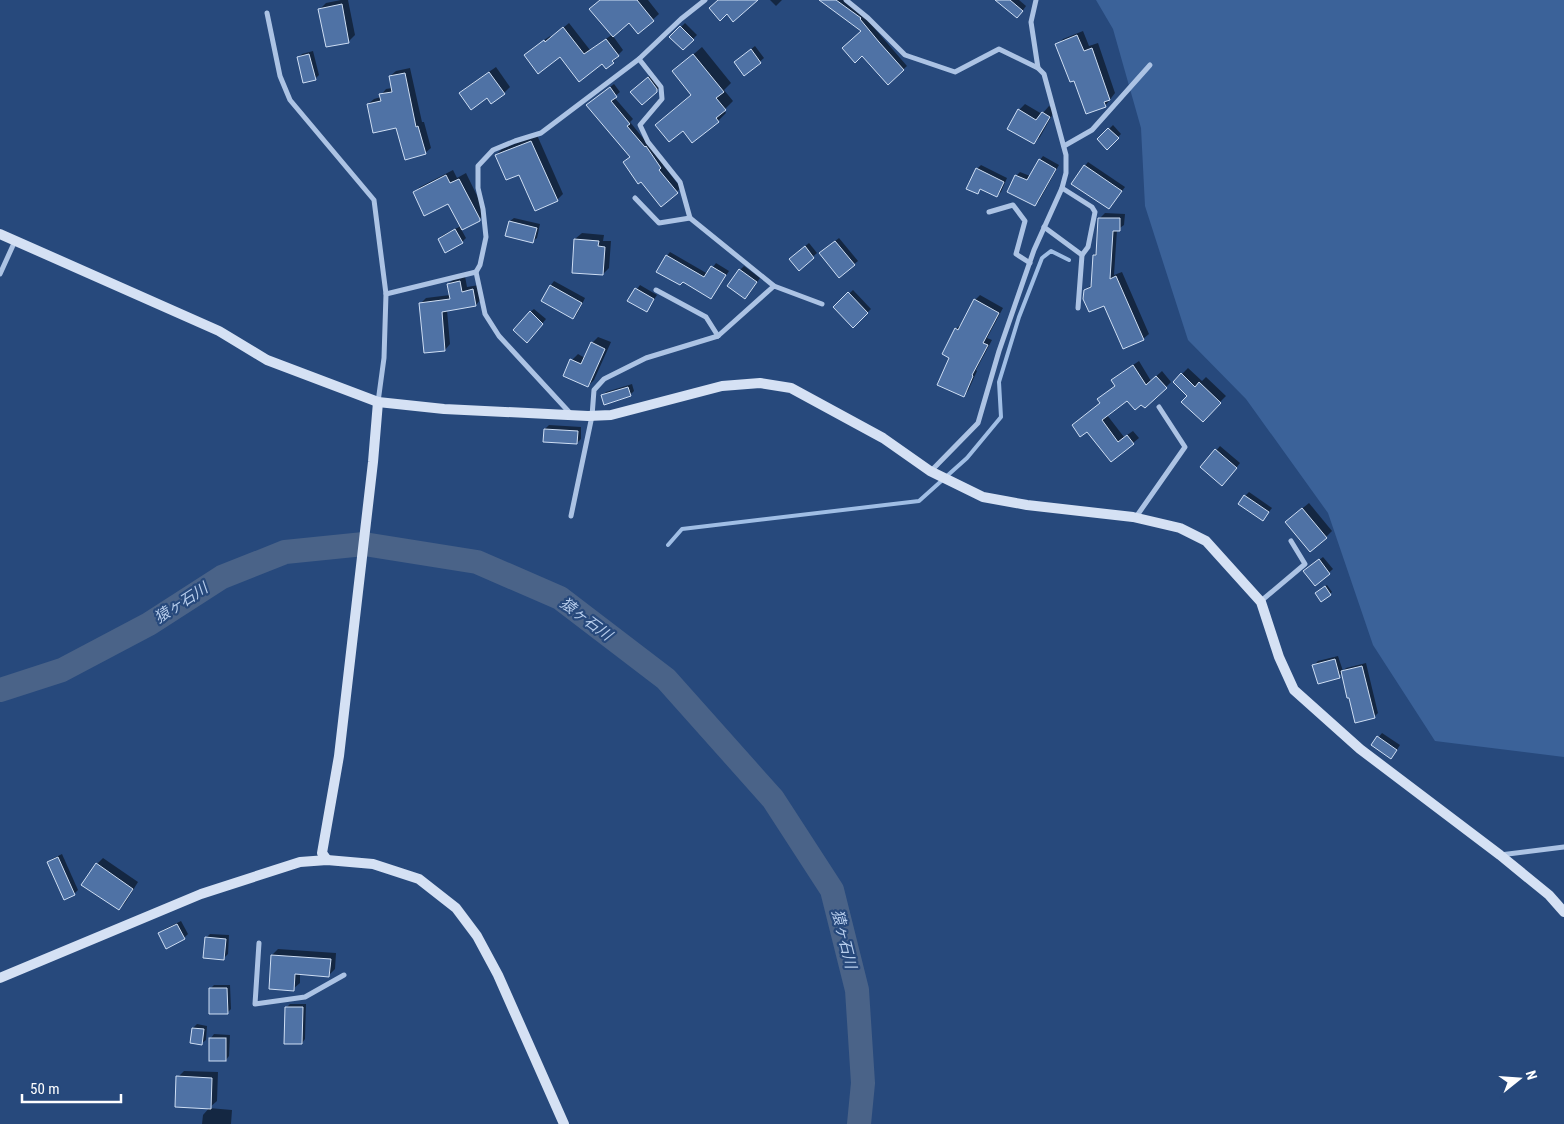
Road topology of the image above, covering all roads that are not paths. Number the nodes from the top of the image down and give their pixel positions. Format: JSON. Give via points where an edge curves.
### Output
{"nodes":[{"id":1,"x":705,"y":0,"type":"edge"},
{"id":2,"x":846,"y":0,"type":"edge"},
{"id":3,"x":1036,"y":0,"type":"edge"},
{"id":4,"x":267,"y":13,"type":"dead end"},
{"id":5,"x":639,"y":59,"type":"junction"},
{"id":6,"x":1150,"y":65,"type":"dead end"},
{"id":7,"x":1038,"y":68,"type":"junction"},
{"id":8,"x":1064,"y":146,"type":"junction"},
{"id":9,"x":1062,"y":188,"type":"junction"},
{"id":10,"x":635,"y":198,"type":"dead end"},
{"id":11,"x":989,"y":212,"type":"dead end"},
{"id":12,"x":690,"y":218,"type":"junction"},
{"id":13,"x":1044,"y":227,"type":"junction"},
{"id":14,"x":0,"y":234,"type":"edge"},
{"id":15,"x":15,"y":241,"type":"junction"},
{"id":16,"x":1082,"y":255,"type":"junction"},
{"id":17,"x":1030,"y":263,"type":"junction"},
{"id":18,"x":476,"y":272,"type":"junction"},
{"id":19,"x":0,"y":274,"type":"edge"},
{"id":20,"x":774,"y":286,"type":"junction"},
{"id":21,"x":656,"y":290,"type":"dead end"},
{"id":22,"x":386,"y":294,"type":"junction"},
{"id":23,"x":822,"y":304,"type":"dead end"},
{"id":24,"x":1078,"y":308,"type":"dead end"},
{"id":25,"x":718,"y":336,"type":"junction"},
{"id":26,"x":378,"y":402,"type":"junction"},
{"id":27,"x":1160,"y":408,"type":"dead end"},
{"id":28,"x":572,"y":416,"type":"junction"},
{"id":29,"x":592,"y":416,"type":"junction"},
{"id":30,"x":930,"y":471,"type":"junction"},
{"id":31,"x":571,"y":516,"type":"dead end"},
{"id":32,"x":1136,"y":518,"type":"junction"},
{"id":33,"x":1290,"y":540,"type":"dead end"},
{"id":34,"x":1261,"y":602,"type":"junction"},
{"id":35,"x":1564,"y":847,"type":"edge"},
{"id":36,"x":1500,"y":855,"type":"junction"},
{"id":37,"x":327,"y":860,"type":"junction"},
{"id":38,"x":1564,"y":912,"type":"edge"},
{"id":39,"x":259,"y":943,"type":"dead end"},
{"id":40,"x":344,"y":976,"type":"dead end"},
{"id":41,"x":0,"y":978,"type":"edge"},
{"id":42,"x":564,"y":1124,"type":"edge"}],
"edges":[{"from":1,"to":5,"type":"street"},
{"from":2,"to":7,"type":"street","via":[[906,55],[955,72],[999,49]]},
{"from":3,"to":7,"type":"street","via":[[1031,22]]},
{"from":4,"to":22,"type":"street","via":[[280,76],[290,100],[374,200]]},
{"from":5,"to":12,"type":"street","via":[[662,87],[662,99],[640,125],[648,142],[680,182]]},
{"from":5,"to":18,"type":"street","via":[[541,133],[493,150],[478,166],[486,237]]},
{"from":6,"to":8,"type":"street","via":[[1092,130]]},
{"from":7,"to":8,"type":"street","via":[[1044,74]]},
{"from":8,"to":9,"type":"street","via":[[1066,173]]},
{"from":9,"to":13,"type":"street"},
{"from":9,"to":16,"type":"street","via":[[1095,212],[1088,247]]},
{"from":10,"to":12,"type":"street","via":[[659,223]]},
{"from":11,"to":17,"type":"street","via":[[1013,204],[1025,221],[1016,254]]},
{"from":12,"to":20,"type":"street"},
{"from":13,"to":16,"type":"street"},
{"from":13,"to":17,"type":"street"},
{"from":14,"to":15,"type":"street"},
{"from":15,"to":19,"type":"street"},
{"from":15,"to":26,"type":"street","via":[[219,332],[267,360]]},
{"from":16,"to":24,"type":"street"},
{"from":17,"to":30,"type":"street","via":[[978,423]]},
{"from":18,"to":22,"type":"street"},
{"from":18,"to":28,"type":"street","via":[[485,314],[499,336]]},
{"from":20,"to":23,"type":"street"},
{"from":20,"to":25,"type":"street"},
{"from":21,"to":25,"type":"street","via":[[706,318]]},
{"from":22,"to":26,"type":"street","via":[[384,358]]},
{"from":25,"to":29,"type":"street","via":[[646,358],[604,379],[594,390]]},
{"from":26,"to":28,"type":"street"},
{"from":26,"to":37,"type":"street","via":[[340,756],[322,853]]},
{"from":27,"to":32,"type":"street","via":[[1186,447]]},
{"from":28,"to":29,"type":"street"},
{"from":29,"to":30,"type":"street","via":[[611,415],[722,386],[760,383],[791,388],[883,438]]},
{"from":29,"to":31,"type":"street"},
{"from":30,"to":32,"type":"street","via":[[983,497]]},
{"from":32,"to":34,"type":"street","via":[[1180,528],[1206,541]]},
{"from":33,"to":34,"type":"street","via":[[1305,564]]},
{"from":34,"to":36,"type":"street","via":[[1278,657],[1294,690],[1360,750]]},
{"from":35,"to":36,"type":"street"},
{"from":36,"to":38,"type":"street"},
{"from":37,"to":41,"type":"street","via":[[300,862],[201,894]]},
{"from":37,"to":42,"type":"street","via":[[373,864],[419,879],[456,908],[477,936],[498,975]]},
{"from":39,"to":40,"type":"street","via":[[255,1004],[305,997]]}]}
